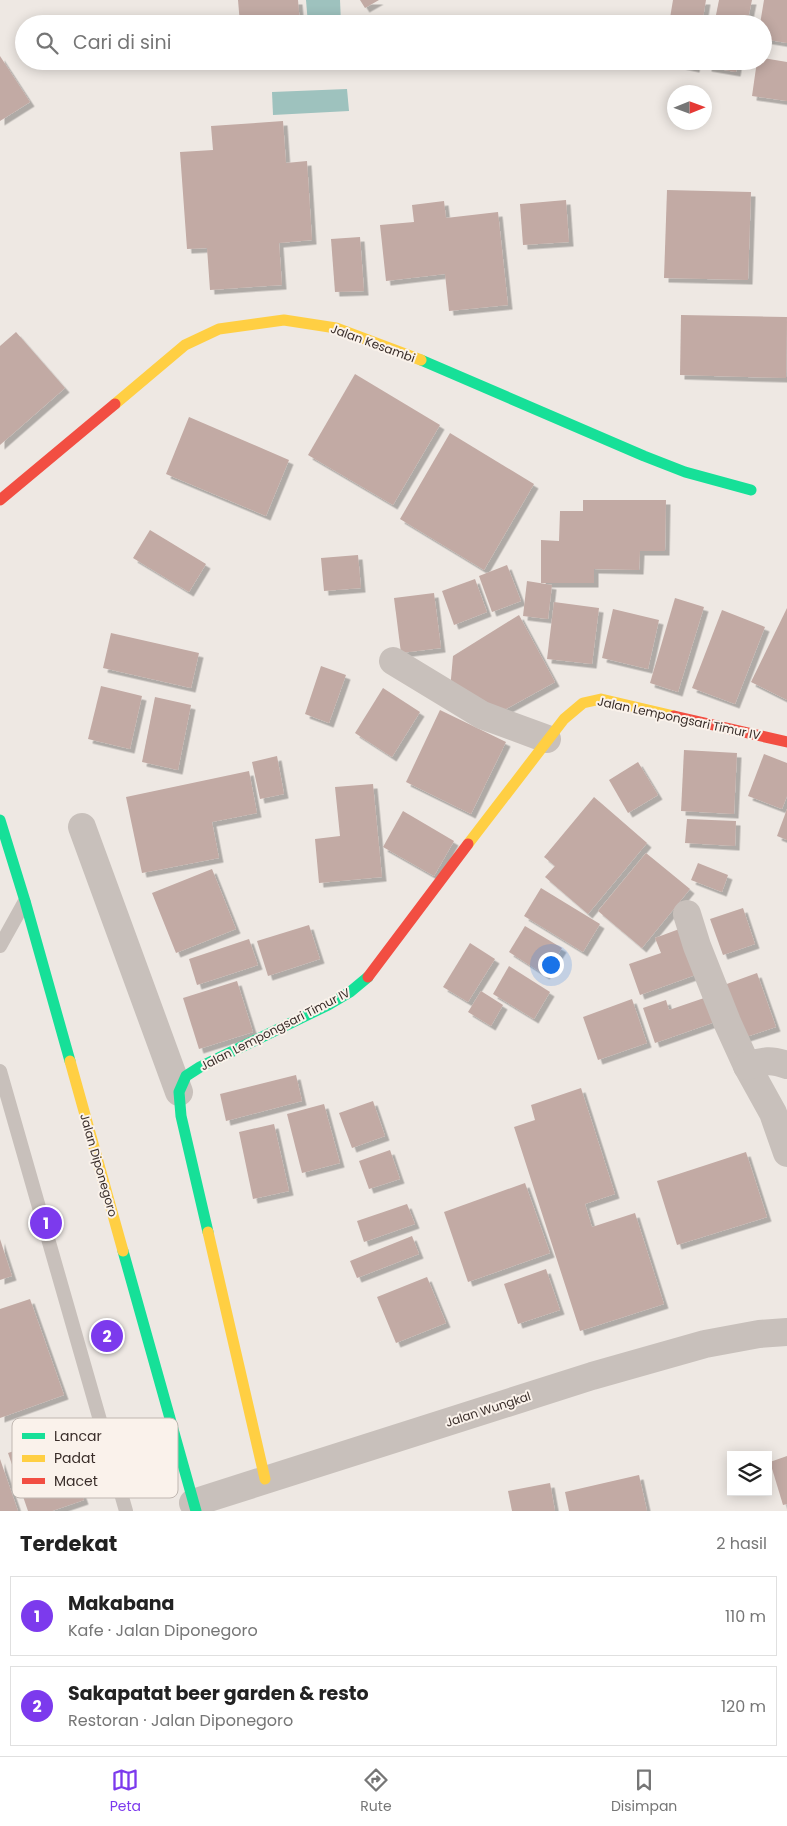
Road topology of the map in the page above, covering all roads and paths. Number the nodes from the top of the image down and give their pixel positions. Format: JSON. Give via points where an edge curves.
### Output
{"nodes":[{"id":1,"x":751,"y":490,"type":"dead end"},
{"id":2,"x":0,"y":500,"type":"edge"},
{"id":3,"x":393,"y":661,"type":"dead end"},
{"id":4,"x":547,"y":739,"type":"junction"},
{"id":5,"x":787,"y":742,"type":"edge"},
{"id":6,"x":0,"y":820,"type":"edge"},
{"id":7,"x":82,"y":827,"type":"dead end"},
{"id":8,"x":26,"y":901,"type":"junction"},
{"id":9,"x":687,"y":914,"type":"dead end"},
{"id":10,"x":0,"y":946,"type":"edge"},
{"id":11,"x":787,"y":1065,"type":"edge"},
{"id":12,"x":747,"y":1066,"type":"junction"},
{"id":13,"x":0,"y":1071,"type":"edge"},
{"id":14,"x":179,"y":1092,"type":"junction"},
{"id":15,"x":787,"y":1153,"type":"edge"},
{"id":16,"x":787,"y":1332,"type":"edge"},
{"id":17,"x":99,"y":1418,"type":"edge"},
{"id":18,"x":169,"y":1418,"type":"edge"},
{"id":19,"x":178,"y":1449,"type":"edge"},
{"id":20,"x":265,"y":1480,"type":"junction"},
{"id":21,"x":122,"y":1498,"type":"edge"},
{"id":22,"x":194,"y":1507,"type":"edge"},
{"id":23,"x":126,"y":1511,"type":"edge"}],
"edges":[{"from":1,"to":2,"type":"street","name":"Jalan Kesambi","via":[[685,472],[644,456],[445,369],[336,328],[284,320],[219,329],[185,345]]},
{"from":3,"to":4,"type":"street","via":[[482,715]]},
{"from":4,"to":5,"type":"street","name":"Jalan Lempongsari Timur IV","via":[[576,706],[588,700],[601,699]]},
{"from":4,"to":14,"type":"street","name":"Jalan Lempongsari Timur IV","via":[[369,976],[328,1005],[186,1076]]},
{"from":6,"to":8,"type":"street","name":"Jalan Diponegoro"},
{"from":7,"to":14,"type":"street"},
{"from":8,"to":10,"type":"lane"},
{"from":8,"to":18,"type":"street","name":"Jalan Diponegoro"},
{"from":9,"to":12,"type":"street"},
{"from":11,"to":12,"type":"street","via":[[765,1060]]},
{"from":12,"to":15,"type":"street","via":[[773,1114]]},
{"from":13,"to":17,"type":"lane"},
{"from":14,"to":20,"type":"street","via":[[181,1116]]},
{"from":16,"to":20,"type":"street","name":"Jalan Wungkal","via":[[706,1344],[592,1376]]},
{"from":19,"to":22,"type":"street","name":"Jalan Diponegoro"},
{"from":20,"to":22,"type":"street","name":"Jalan Wungkal"},
{"from":21,"to":23,"type":"lane"}]}
